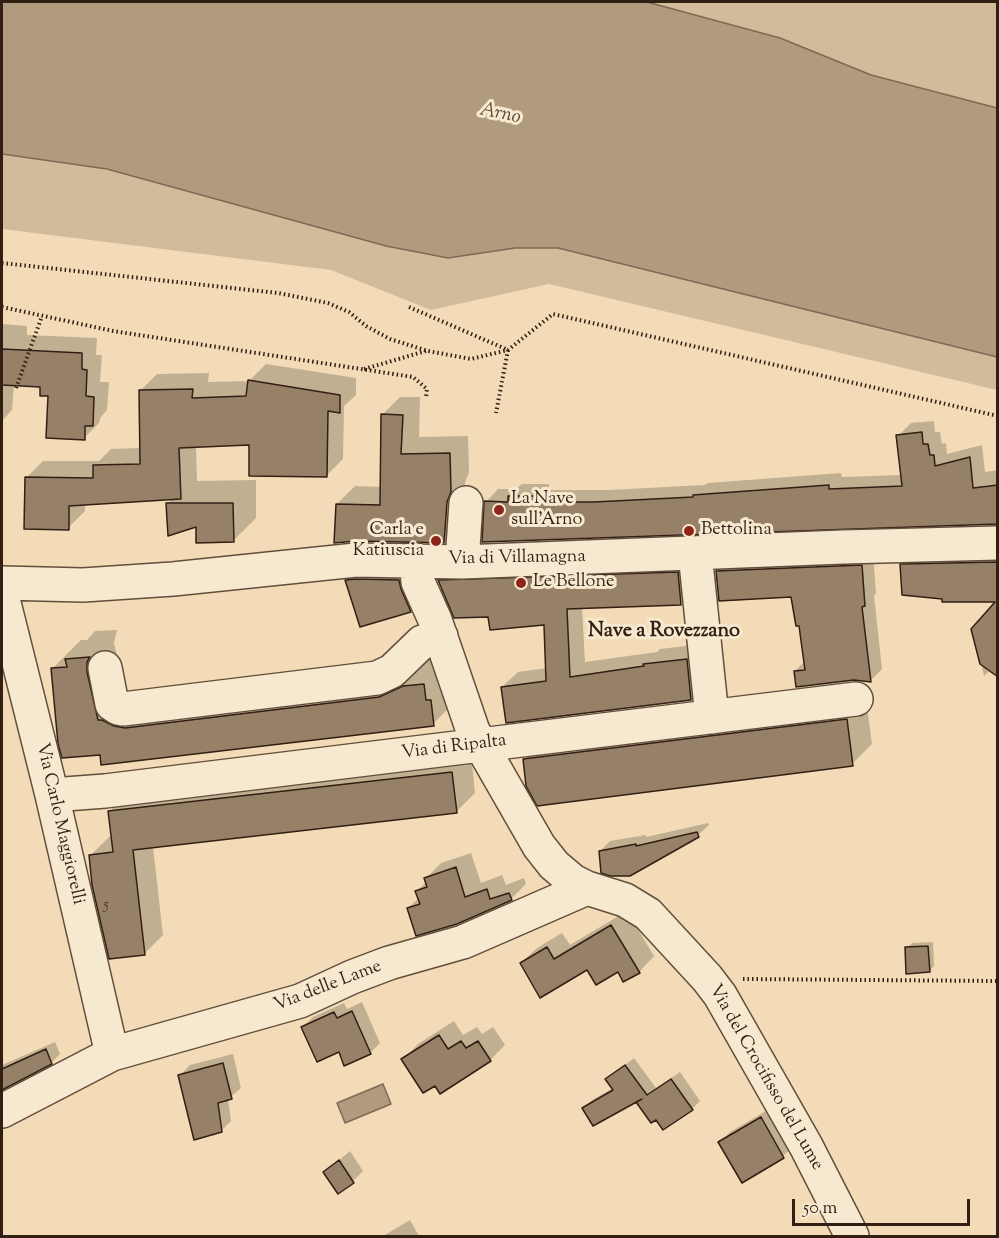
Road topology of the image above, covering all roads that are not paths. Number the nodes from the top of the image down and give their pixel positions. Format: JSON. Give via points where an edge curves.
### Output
{"nodes":[{"id":1,"x":466,"y":503,"type":"dead end"},
{"id":2,"x":998,"y":543,"type":"edge"},
{"id":3,"x":695,"y":553,"type":"junction"},
{"id":4,"x":416,"y":560,"type":"junction"},
{"id":5,"x":462,"y":562,"type":"junction"},
{"id":6,"x":2,"y":583,"type":"edge"},
{"id":7,"x":2,"y":595,"type":"edge"},
{"id":8,"x":441,"y":636,"type":"junction"},
{"id":9,"x":105,"y":668,"type":"dead end"},
{"id":10,"x":856,"y":699,"type":"dead end"},
{"id":11,"x":712,"y":717,"type":"junction"},
{"id":12,"x":481,"y":745,"type":"junction"},
{"id":13,"x":52,"y":795,"type":"junction"},
{"id":14,"x":587,"y":888,"type":"junction"},
{"id":15,"x":112,"y":1054,"type":"junction"},
{"id":16,"x":2,"y":1111,"type":"edge"},
{"id":17,"x":852,"y":1236,"type":"edge"}],
"edges":[{"from":1,"to":5,"type":"street"},
{"from":2,"to":3,"type":"street","name":"Via di Villamagna"},
{"from":3,"to":5,"type":"street","name":"Via di Villamagna"},
{"from":3,"to":11,"type":"street"},
{"from":4,"to":5,"type":"street","name":"Via di Villamagna"},
{"from":4,"to":6,"type":"street","name":"Via di Villamagna","via":[[356,560],[83,585]]},
{"from":4,"to":8,"type":"street","name":"Via del Crocifisso del Lume","via":[[418,582]]},
{"from":7,"to":13,"type":"street","name":"Via Carlo Maggiorelli"},
{"from":8,"to":9,"type":"street","via":[[423,642],[392,671],[377,678],[123,709],[112,704]]},
{"from":8,"to":12,"type":"street","name":"Via del Crocifisso del Lume"},
{"from":10,"to":11,"type":"street","name":"Via di Ripalta"},
{"from":11,"to":12,"type":"street","name":"Via di Ripalta"},
{"from":12,"to":13,"type":"street","name":"Via di Ripalta"},
{"from":12,"to":14,"type":"street","name":"Via del Crocifisso del Lume","via":[[549,859],[568,878]]},
{"from":13,"to":15,"type":"street","name":"Via Carlo Maggiorelli"},
{"from":14,"to":15,"type":"street","name":"Via delle Lame","via":[[463,942],[389,963],[300,1001]]},
{"from":14,"to":17,"type":"street","name":"Via del Crocifisso del Lume","via":[[625,900],[648,914],[720,995]]},
{"from":15,"to":16,"type":"street","name":"Via delle Lame"}]}
